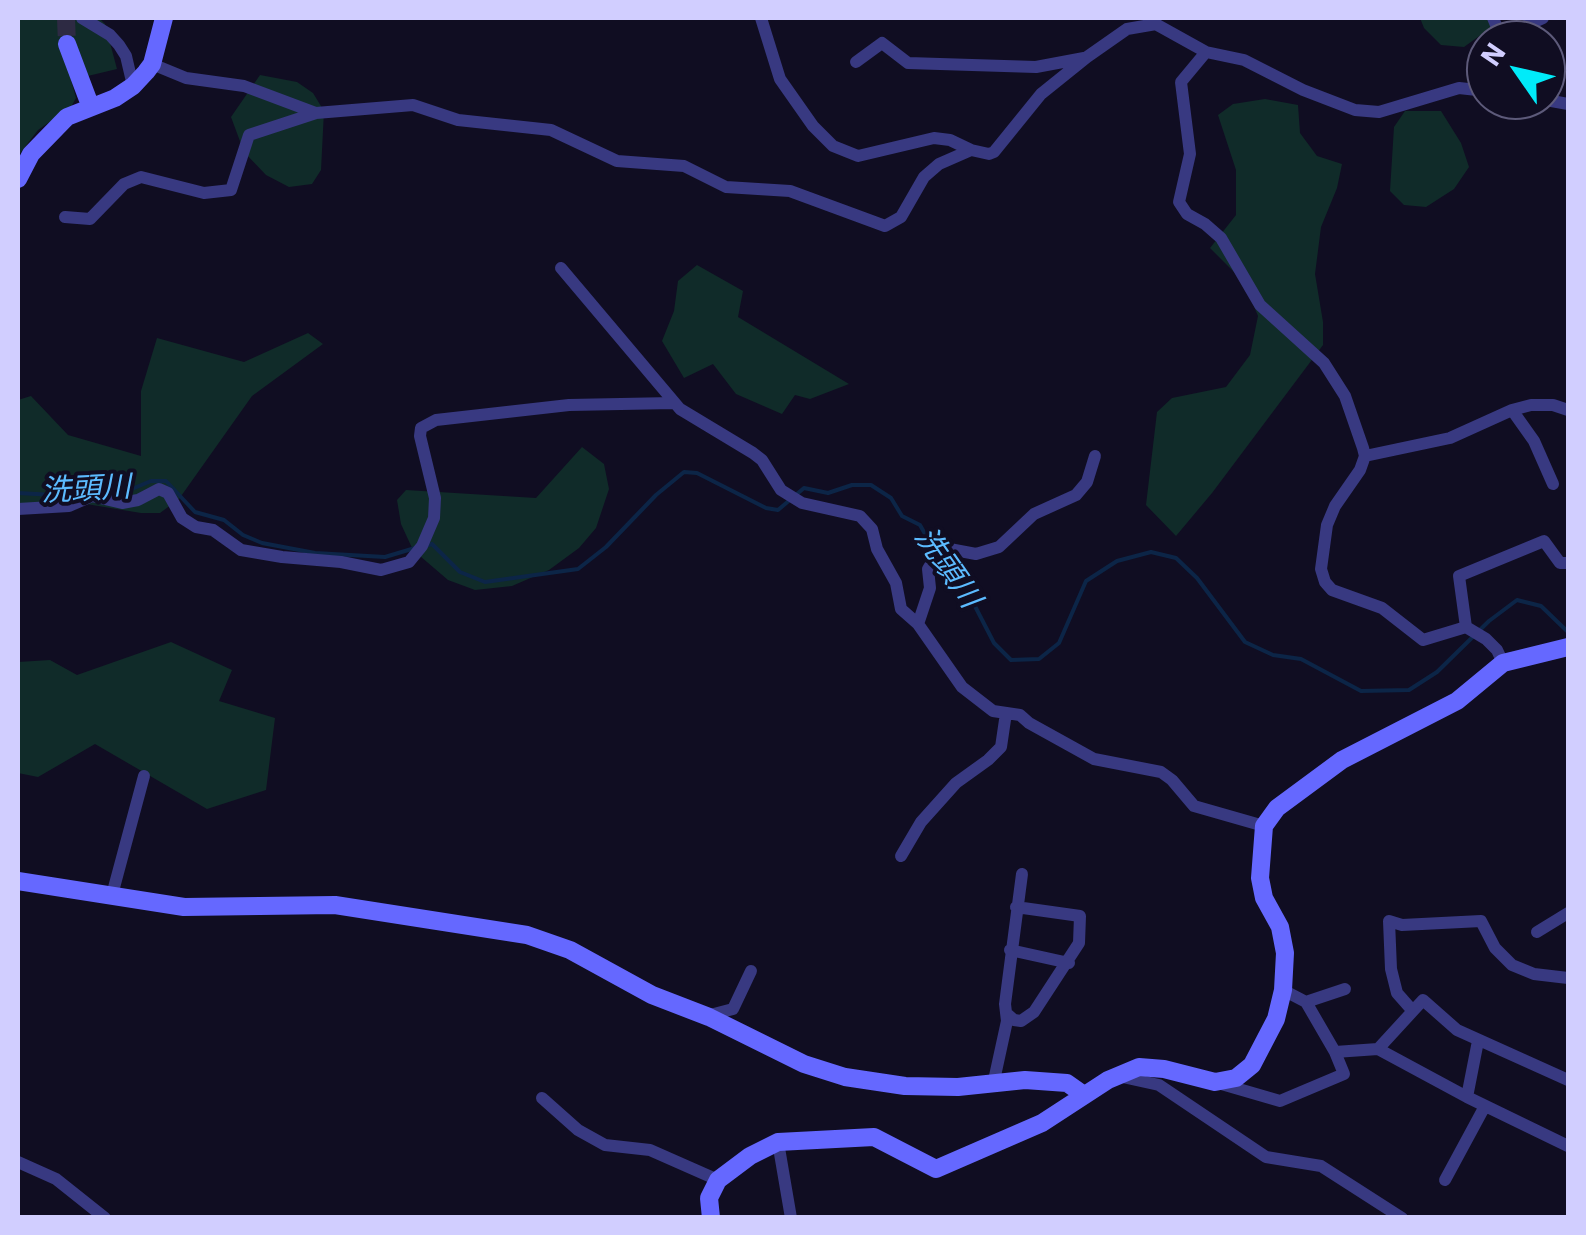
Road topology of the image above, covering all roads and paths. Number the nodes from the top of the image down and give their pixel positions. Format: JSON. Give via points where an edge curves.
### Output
{"nodes":[{"id":1,"x":82,"y":18,"type":"edge"},
{"id":2,"x":164,"y":18,"type":"edge"},
{"id":3,"x":761,"y":18,"type":"edge"},
{"id":4,"x":1492,"y":18,"type":"edge"},
{"id":5,"x":1543,"y":18,"type":"edge"},
{"id":6,"x":1150,"y":20,"type":"edge"},
{"id":7,"x":67,"y":44,"type":"tunnel mouth"},
{"id":8,"x":1206,"y":52,"type":"junction"},
{"id":9,"x":1087,"y":58,"type":"junction"},
{"id":10,"x":856,"y":62,"type":"dead end"},
{"id":11,"x":152,"y":64,"type":"junction"},
{"id":12,"x":133,"y":86,"type":"junction"},
{"id":13,"x":1466,"y":89,"type":"edge"},
{"id":14,"x":90,"y":106,"type":"junction"},
{"id":15,"x":316,"y":113,"type":"junction"},
{"id":16,"x":971,"y":150,"type":"junction"},
{"id":17,"x":18,"y":180,"type":"edge"},
{"id":18,"x":65,"y":217,"type":"dead end"},
{"id":19,"x":562,"y":268,"type":"dead end"},
{"id":20,"x":674,"y":403,"type":"junction"},
{"id":21,"x":1512,"y":410,"type":"junction"},
{"id":22,"x":1568,"y":410,"type":"edge"},
{"id":23,"x":1095,"y":456,"type":"dead end"},
{"id":24,"x":1364,"y":456,"type":"junction"},
{"id":25,"x":1554,"y":484,"type":"dead end"},
{"id":26,"x":18,"y":509,"type":"edge"},
{"id":27,"x":1568,"y":562,"type":"edge"},
{"id":28,"x":918,"y":624,"type":"junction"},
{"id":29,"x":1466,"y":627,"type":"junction"},
{"id":30,"x":1568,"y":647,"type":"edge"},
{"id":31,"x":1503,"y":663,"type":"junction"},
{"id":32,"x":1006,"y":713,"type":"junction"},
{"id":33,"x":144,"y":776,"type":"dead end"},
{"id":34,"x":1264,"y":826,"type":"junction"},
{"id":35,"x":901,"y":856,"type":"dead end"},
{"id":36,"x":1022,"y":874,"type":"dead end"},
{"id":37,"x":18,"y":881,"type":"edge"},
{"id":38,"x":112,"y":895,"type":"junction"},
{"id":39,"x":1016,"y":907,"type":"junction"},
{"id":40,"x":1568,"y":914,"type":"edge"},
{"id":41,"x":1537,"y":932,"type":"dead end"},
{"id":42,"x":1010,"y":950,"type":"junction"},
{"id":43,"x":1068,"y":963,"type":"junction"},
{"id":44,"x":751,"y":972,"type":"dead end"},
{"id":45,"x":1568,"y":978,"type":"edge"},
{"id":46,"x":1283,"y":990,"type":"junction"},
{"id":47,"x":1345,"y":990,"type":"dead end"},
{"id":48,"x":1306,"y":1002,"type":"junction"},
{"id":49,"x":1412,"y":1010,"type":"junction"},
{"id":50,"x":1006,"y":1013,"type":"junction"},
{"id":51,"x":710,"y":1017,"type":"junction"},
{"id":52,"x":1478,"y":1041,"type":"junction"},
{"id":53,"x":1378,"y":1049,"type":"junction"},
{"id":54,"x":1335,"y":1052,"type":"junction"},
{"id":55,"x":1118,"y":1076,"type":"junction"},
{"id":56,"x":1568,"y":1080,"type":"edge"},
{"id":57,"x":1215,"y":1082,"type":"junction"},
{"id":58,"x":992,"y":1085,"type":"junction"},
{"id":59,"x":1084,"y":1094,"type":"junction"},
{"id":60,"x":1466,"y":1097,"type":"junction"},
{"id":61,"x":542,"y":1098,"type":"dead end"},
{"id":62,"x":1484,"y":1106,"type":"junction"},
{"id":63,"x":778,"y":1142,"type":"junction"},
{"id":64,"x":1567,"y":1142,"type":"edge"},
{"id":65,"x":18,"y":1162,"type":"edge"},
{"id":66,"x":718,"y":1180,"type":"junction"},
{"id":67,"x":1445,"y":1180,"type":"dead end"},
{"id":68,"x":105,"y":1218,"type":"edge"},
{"id":69,"x":711,"y":1218,"type":"edge"},
{"id":70,"x":790,"y":1218,"type":"edge"},
{"id":71,"x":1402,"y":1218,"type":"edge"}],
"edges":[{"from":1,"to":12,"type":"street","via":[[119,45]]},
{"from":2,"to":11,"type":"street"},
{"from":3,"to":16,"type":"street","via":[[780,79],[833,146],[858,156],[934,138]]},
{"from":4,"to":5,"type":"street","via":[[1501,37]]},
{"from":6,"to":8,"type":"street"},
{"from":6,"to":9,"type":"street"},
{"from":7,"to":14,"type":"street"},
{"from":8,"to":13,"type":"street","via":[[1244,60],[1355,110],[1379,112]]},
{"from":8,"to":24,"type":"street","via":[[1182,82],[1190,154],[1179,202],[1221,238],[1260,305],[1324,363],[1345,396]]},
{"from":9,"to":10,"type":"street","via":[[1036,67],[908,63],[882,43]]},
{"from":9,"to":16,"type":"street","via":[[1033,102],[994,152]]},
{"from":11,"to":12,"type":"street"},
{"from":11,"to":15,"type":"street","via":[[186,78],[244,86]]},
{"from":12,"to":14,"type":"street"},
{"from":14,"to":17,"type":"street","via":[[46,134]]},
{"from":15,"to":16,"type":"street","via":[[413,105],[458,120],[551,130],[618,161],[684,166],[726,187],[790,191],[885,226],[901,217],[924,177]]},
{"from":15,"to":18,"type":"street","via":[[250,135],[231,190],[204,192],[141,178],[124,184],[90,219]]},
{"from":19,"to":20,"type":"street"},
{"from":20,"to":26,"type":"street","via":[[569,405],[436,420],[421,428],[434,518],[409,562],[381,570],[242,550],[182,518],[168,492],[159,489],[122,503],[92,496],[69,506]]},
{"from":20,"to":28,"type":"street","via":[[762,460],[782,490],[802,503],[860,516],[872,529],[902,609]]},
{"from":21,"to":22,"type":"street"},
{"from":21,"to":24,"type":"street","via":[[1450,438]]},
{"from":21,"to":25,"type":"street"},
{"from":23,"to":28,"type":"street","via":[[1076,494],[1034,514],[999,548],[976,554],[942,548],[930,561],[930,588]]},
{"from":24,"to":29,"type":"street","via":[[1327,525],[1325,582],[1382,608],[1424,640]]},
{"from":27,"to":29,"type":"street","via":[[1560,563],[1544,541],[1459,576]]},
{"from":28,"to":32,"type":"street","via":[[962,687]]},
{"from":29,"to":31,"type":"street","via":[[1486,638]]},
{"from":30,"to":31,"type":"street"},
{"from":31,"to":34,"type":"street","via":[[1457,701],[1342,760],[1277,808]]},
{"from":32,"to":34,"type":"street","via":[[1094,759],[1161,772],[1194,806]]},
{"from":32,"to":35,"type":"street","via":[[1001,747],[956,783]]},
{"from":33,"to":38,"type":"street"},
{"from":34,"to":46,"type":"street","via":[[1260,878],[1286,953]]},
{"from":36,"to":39,"type":"street"},
{"from":37,"to":38,"type":"street"},
{"from":38,"to":51,"type":"street","via":[[184,906],[335,905],[527,935]]},
{"from":39,"to":42,"type":"street"},
{"from":39,"to":43,"type":"street","via":[[1080,916],[1080,943]]},
{"from":40,"to":41,"type":"street"},
{"from":42,"to":43,"type":"street"},
{"from":42,"to":50,"type":"street"},
{"from":43,"to":50,"type":"street","via":[[1034,1012],[1021,1021]]},
{"from":44,"to":51,"type":"street","via":[[733,1009]]},
{"from":45,"to":49,"type":"street","via":[[1512,965],[1481,921],[1390,921],[1397,993]]},
{"from":46,"to":48,"type":"street"},
{"from":46,"to":57,"type":"street","via":[[1252,1064],[1236,1078]]},
{"from":47,"to":48,"type":"street"},
{"from":48,"to":54,"type":"street"},
{"from":49,"to":52,"type":"street","via":[[1423,1000]]},
{"from":49,"to":53,"type":"street"},
{"from":50,"to":58,"type":"street"},
{"from":51,"to":58,"type":"street","via":[[804,1064],[845,1076],[905,1086]]},
{"from":52,"to":56,"type":"street"},
{"from":52,"to":60,"type":"street"},
{"from":53,"to":54,"type":"street"},
{"from":53,"to":60,"type":"street"},
{"from":54,"to":57,"type":"street","via":[[1344,1074],[1280,1101]]},
{"from":55,"to":57,"type":"street","via":[[1139,1067]]},
{"from":55,"to":59,"type":"street"},
{"from":55,"to":71,"type":"street","via":[[1159,1085],[1266,1157],[1321,1166]]},
{"from":58,"to":59,"type":"street","via":[[1068,1083]]},
{"from":59,"to":63,"type":"street","via":[[1042,1123],[936,1169],[874,1136]]},
{"from":60,"to":62,"type":"street"},
{"from":61,"to":66,"type":"street","via":[[604,1145],[650,1150]]},
{"from":62,"to":64,"type":"street"},
{"from":62,"to":67,"type":"street"},
{"from":63,"to":66,"type":"street"},
{"from":63,"to":70,"type":"street"},
{"from":65,"to":68,"type":"street","via":[[56,1179]]},
{"from":66,"to":69,"type":"street","via":[[709,1198]]}]}
